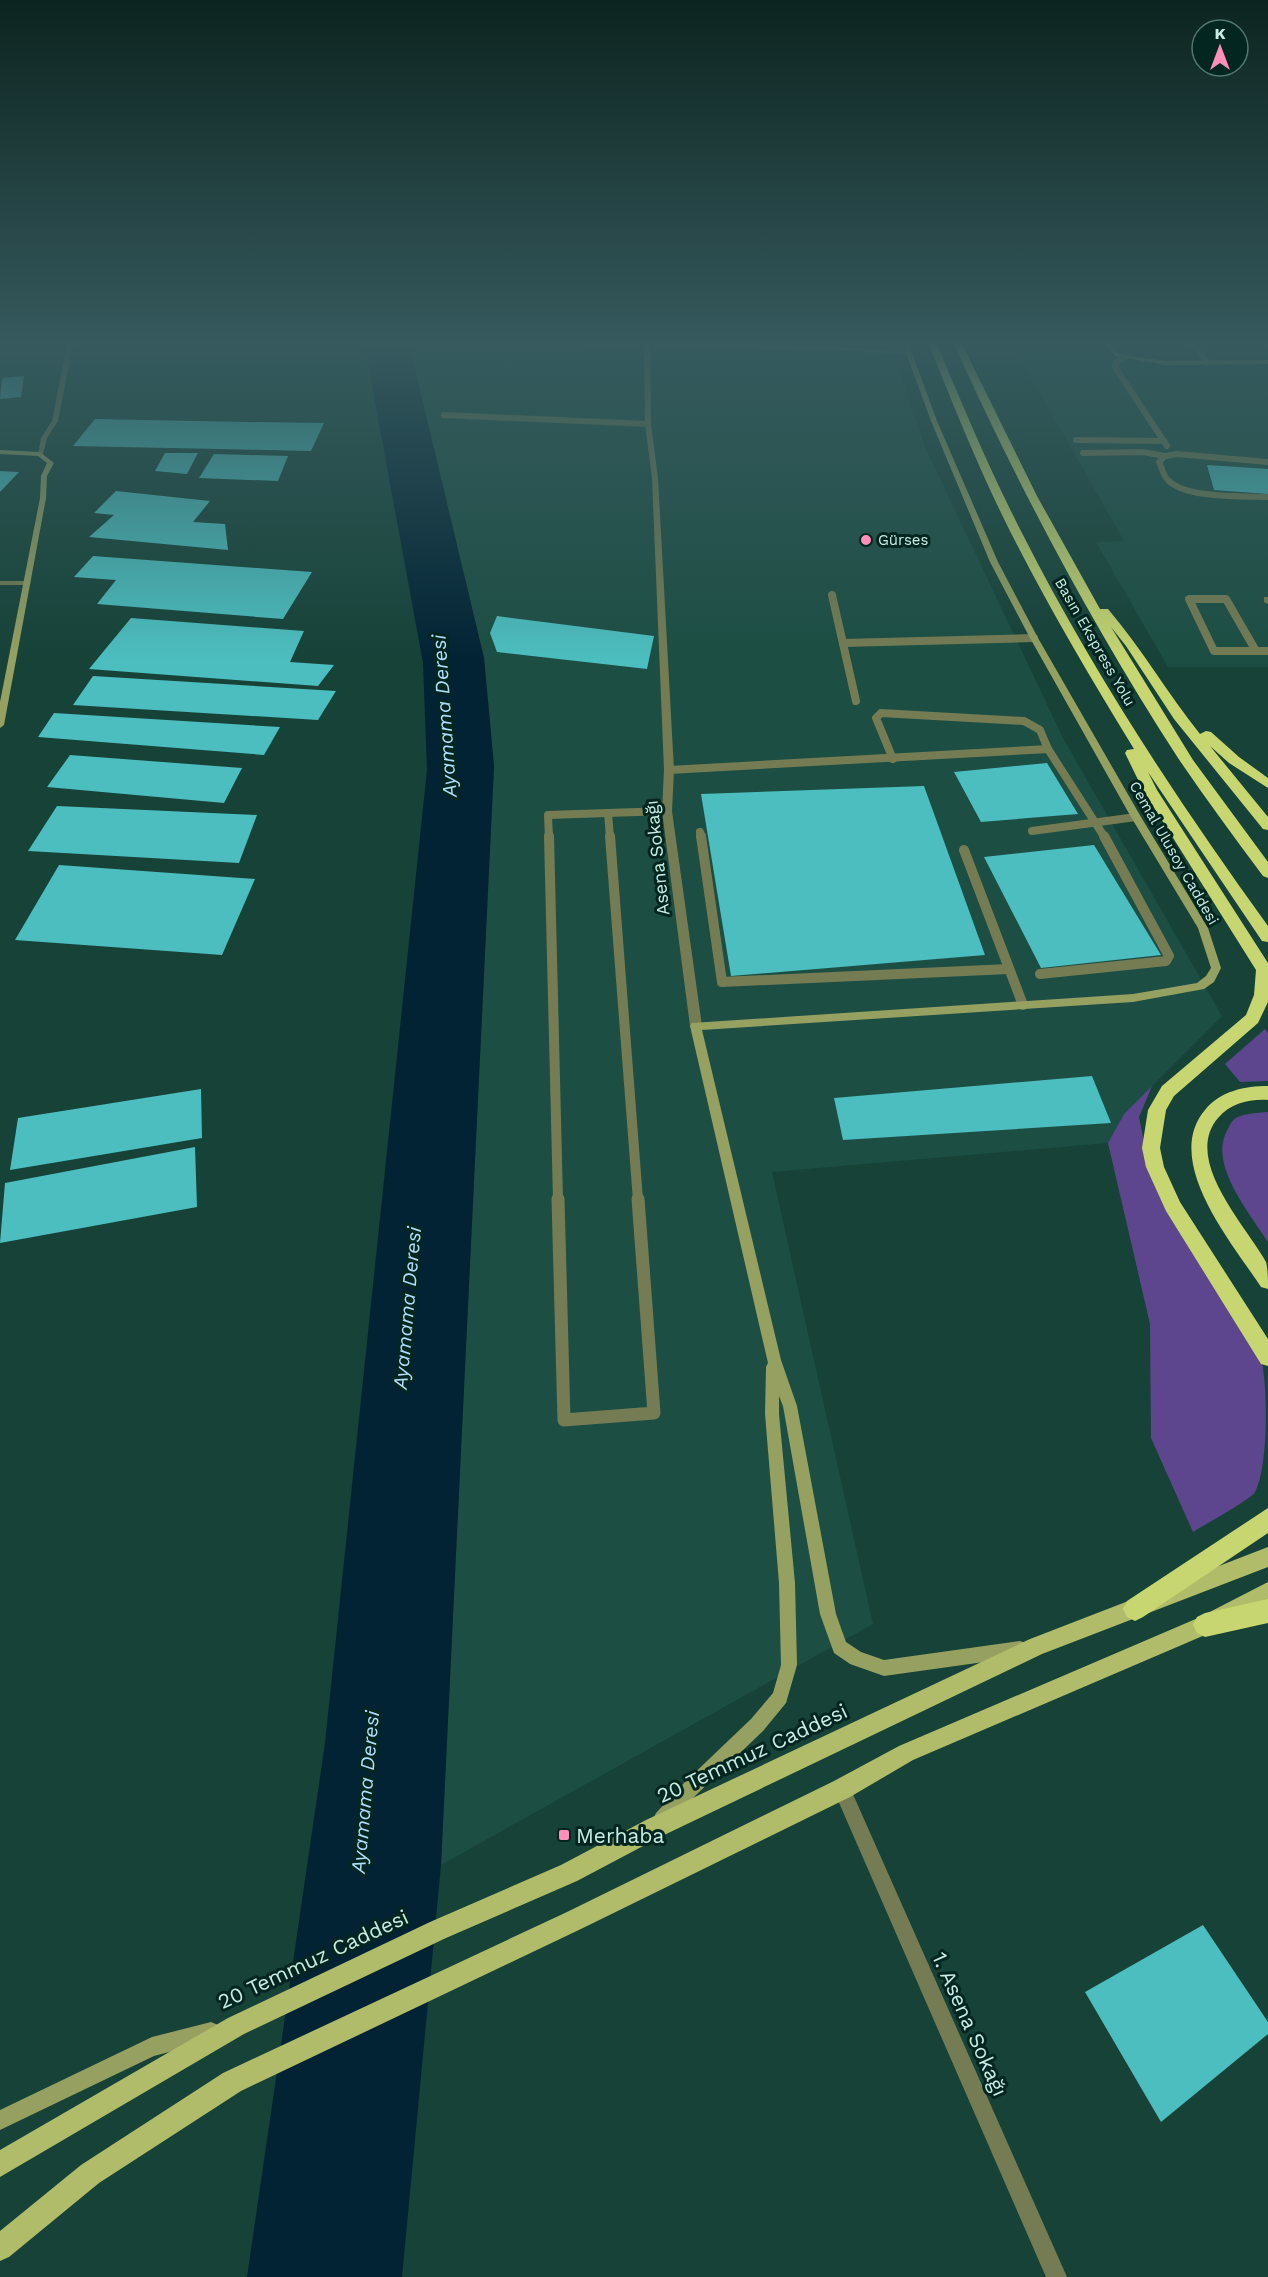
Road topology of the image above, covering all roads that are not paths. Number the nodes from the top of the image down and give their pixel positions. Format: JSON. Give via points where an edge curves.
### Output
{"nodes":[{"id":1,"x":41,"y":448,"type":"edge"},
{"id":2,"x":651,"y":448,"type":"edge"},
{"id":3,"x":945,"y":448,"type":"edge"},
{"id":4,"x":977,"y":448,"type":"edge"},
{"id":5,"x":1006,"y":448,"type":"edge"},
{"id":6,"x":0,"y":452,"type":"edge"},
{"id":7,"x":1083,"y":453,"type":"dead end"},
{"id":8,"x":40,"y":454,"type":"junction"},
{"id":9,"x":1165,"y":456,"type":"junction"},
{"id":10,"x":1268,"y":462,"type":"edge"},
{"id":11,"x":1268,"y":497,"type":"edge"},
{"id":12,"x":0,"y":583,"type":"edge"},
{"id":13,"x":27,"y":583,"type":"junction"},
{"id":14,"x":832,"y":595,"type":"dead end"},
{"id":15,"x":1085,"y":595,"type":"junction"},
{"id":16,"x":1034,"y":638,"type":"junction"},
{"id":17,"x":843,"y":643,"type":"junction"},
{"id":18,"x":1256,"y":651,"type":"junction"},
{"id":19,"x":1268,"y":651,"type":"edge"},
{"id":20,"x":1150,"y":671,"type":"junction"},
{"id":21,"x":856,"y":701,"type":"dead end"},
{"id":22,"x":0,"y":724,"type":"edge"},
{"id":23,"x":1124,"y":726,"type":"junction"},
{"id":24,"x":1048,"y":748,"type":"junction"},
{"id":25,"x":893,"y":759,"type":"junction"},
{"id":26,"x":669,"y":770,"type":"junction"},
{"id":27,"x":1268,"y":784,"type":"edge"},
{"id":28,"x":667,"y":811,"type":"junction"},
{"id":29,"x":608,"y":813,"type":"junction"},
{"id":30,"x":1136,"y":817,"type":"junction"},
{"id":31,"x":1097,"y":823,"type":"junction"},
{"id":32,"x":1268,"y":826,"type":"edge"},
{"id":33,"x":1032,"y":831,"type":"dead end"},
{"id":34,"x":700,"y":832,"type":"dead end"},
{"id":35,"x":964,"y":850,"type":"dead end"},
{"id":36,"x":1268,"y":873,"type":"edge"},
{"id":37,"x":1268,"y":937,"type":"edge"},
{"id":38,"x":1009,"y":969,"type":"junction"},
{"id":39,"x":1266,"y":972,"type":"edge"},
{"id":40,"x":1040,"y":974,"type":"dead end"},
{"id":41,"x":1023,"y":1005,"type":"junction"},
{"id":42,"x":696,"y":1026,"type":"junction"},
{"id":43,"x":1268,"y":1093,"type":"edge"},
{"id":44,"x":1268,"y":1281,"type":"edge"},
{"id":45,"x":1268,"y":1357,"type":"edge"},
{"id":46,"x":774,"y":1360,"type":"junction"},
{"id":47,"x":1268,"y":1519,"type":"edge"},
{"id":48,"x":1268,"y":1557,"type":"edge"},
{"id":49,"x":1268,"y":1592,"type":"edge"},
{"id":50,"x":1135,"y":1609,"type":"junction"},
{"id":51,"x":1268,"y":1611,"type":"edge"},
{"id":52,"x":1205,"y":1625,"type":"junction"},
{"id":53,"x":1037,"y":1646,"type":"junction"},
{"id":54,"x":842,"y":1789,"type":"junction"},
{"id":55,"x":654,"y":1828,"type":"junction"},
{"id":56,"x":236,"y":2026,"type":"junction"},
{"id":57,"x":0,"y":2120,"type":"edge"},
{"id":58,"x":0,"y":2164,"type":"edge"},
{"id":59,"x":0,"y":2248,"type":"edge"},
{"id":60,"x":1057,"y":2277,"type":"edge"}],
"edges":[{"from":1,"to":8,"type":"street"},
{"from":2,"to":26,"type":"street","name":"Asena Sokağı","via":[[662,584]]},
{"from":3,"to":16,"type":"main road","name":"Cemal Ulusoy Caddesi","via":[[994,562]]},
{"from":4,"to":23,"type":"highway","name":"Basın Ekspress Yolu","via":[[1010,521]]},
{"from":5,"to":15,"type":"highway","name":"Basın Ekspress Yolu"},
{"from":6,"to":8,"type":"main road"},
{"from":7,"to":9,"type":"lane","via":[[1143,452]]},
{"from":8,"to":13,"type":"main road","via":[[51,463],[44,476]]},
{"from":9,"to":10,"type":"lane"},
{"from":9,"to":11,"type":"lane","via":[[1159,462],[1167,479],[1181,487]]},
{"from":12,"to":13,"type":"street"},
{"from":13,"to":22,"type":"main road"},
{"from":14,"to":17,"type":"lane"},
{"from":15,"to":20,"type":"highway","via":[[1115,623]]},
{"from":15,"to":36,"type":"highway","name":"Basın Ekspress Yolu","via":[[1177,746]]},
{"from":16,"to":17,"type":"lane"},
{"from":16,"to":30,"type":"main road","name":"Cemal Ulusoy Caddesi"},
{"from":17,"to":21,"type":"lane"},
{"from":18,"to":18,"type":"lane","via":[[1214,651],[1189,599],[1226,599]]},
{"from":18,"to":19,"type":"lane"},
{"from":20,"to":27,"type":"highway","via":[[1211,740]]},
{"from":20,"to":32,"type":"highway","via":[[1179,716]]},
{"from":23,"to":37,"type":"highway","name":"Basın Ekspress Yolu"},
{"from":23,"to":39,"type":"highway","via":[[1135,762],[1150,790]]},
{"from":24,"to":25,"type":"lane"},
{"from":24,"to":25,"type":"lane","via":[[1040,730],[1024,722],[881,713],[876,718]]},
{"from":24,"to":31,"type":"lane"},
{"from":25,"to":26,"type":"lane"},
{"from":26,"to":28,"type":"street","name":"Asena Sokağı"},
{"from":28,"to":29,"type":"lane"},
{"from":28,"to":42,"type":"street","name":"Asena Sokağı"},
{"from":29,"to":29,"type":"lane","via":[[548,814],[564,1420],[654,1413]]},
{"from":30,"to":31,"type":"lane"},
{"from":30,"to":41,"type":"main road","name":"Cemal Ulusoy Caddesi","via":[[1203,928],[1215,968],[1210,980],[1200,986],[1133,998]]},
{"from":31,"to":33,"type":"lane"},
{"from":31,"to":40,"type":"lane","via":[[1169,953],[1168,959]]},
{"from":34,"to":38,"type":"lane","via":[[722,982]]},
{"from":35,"to":38,"type":"lane"},
{"from":38,"to":41,"type":"lane"},
{"from":39,"to":45,"type":"highway","via":[[1256,1013],[1238,1034],[1168,1091],[1157,1110],[1151,1148],[1173,1206]]},
{"from":41,"to":42,"type":"main road","name":"Cemal Ulusoy Caddesi"},
{"from":42,"to":46,"type":"main road","name":"Asena Sokağı"},
{"from":43,"to":44,"type":"highway","via":[[1237,1096],[1218,1106],[1205,1122],[1199,1140],[1204,1174],[1216,1199]]},
{"from":46,"to":53,"type":"main road","via":[[790,1406],[828,1614],[840,1647],[856,1658],[884,1668]]},
{"from":46,"to":55,"type":"main road","via":[[772,1414],[787,1583],[789,1665],[780,1697],[769,1711]]},
{"from":47,"to":50,"type":"highway"},
{"from":48,"to":50,"type":"main road","name":"20 Temmuz Caddesi"},
{"from":49,"to":52,"type":"main road"},
{"from":50,"to":53,"type":"main road","name":"20 Temmuz Caddesi"},
{"from":51,"to":52,"type":"highway"},
{"from":52,"to":54,"type":"main road","via":[[906,1754]]},
{"from":53,"to":55,"type":"main road","name":"20 Temmuz Caddesi"},
{"from":54,"to":59,"type":"main road","via":[[232,2082],[90,2174]]},
{"from":54,"to":60,"type":"street","name":"1. Asena Sokağı"},
{"from":55,"to":56,"type":"main road","name":"20 Temmuz Caddesi","via":[[569,1873]]},
{"from":56,"to":57,"type":"main road","name":"20 Temmuz Caddesi","via":[[152,2047]]},
{"from":56,"to":58,"type":"main road"}]}
